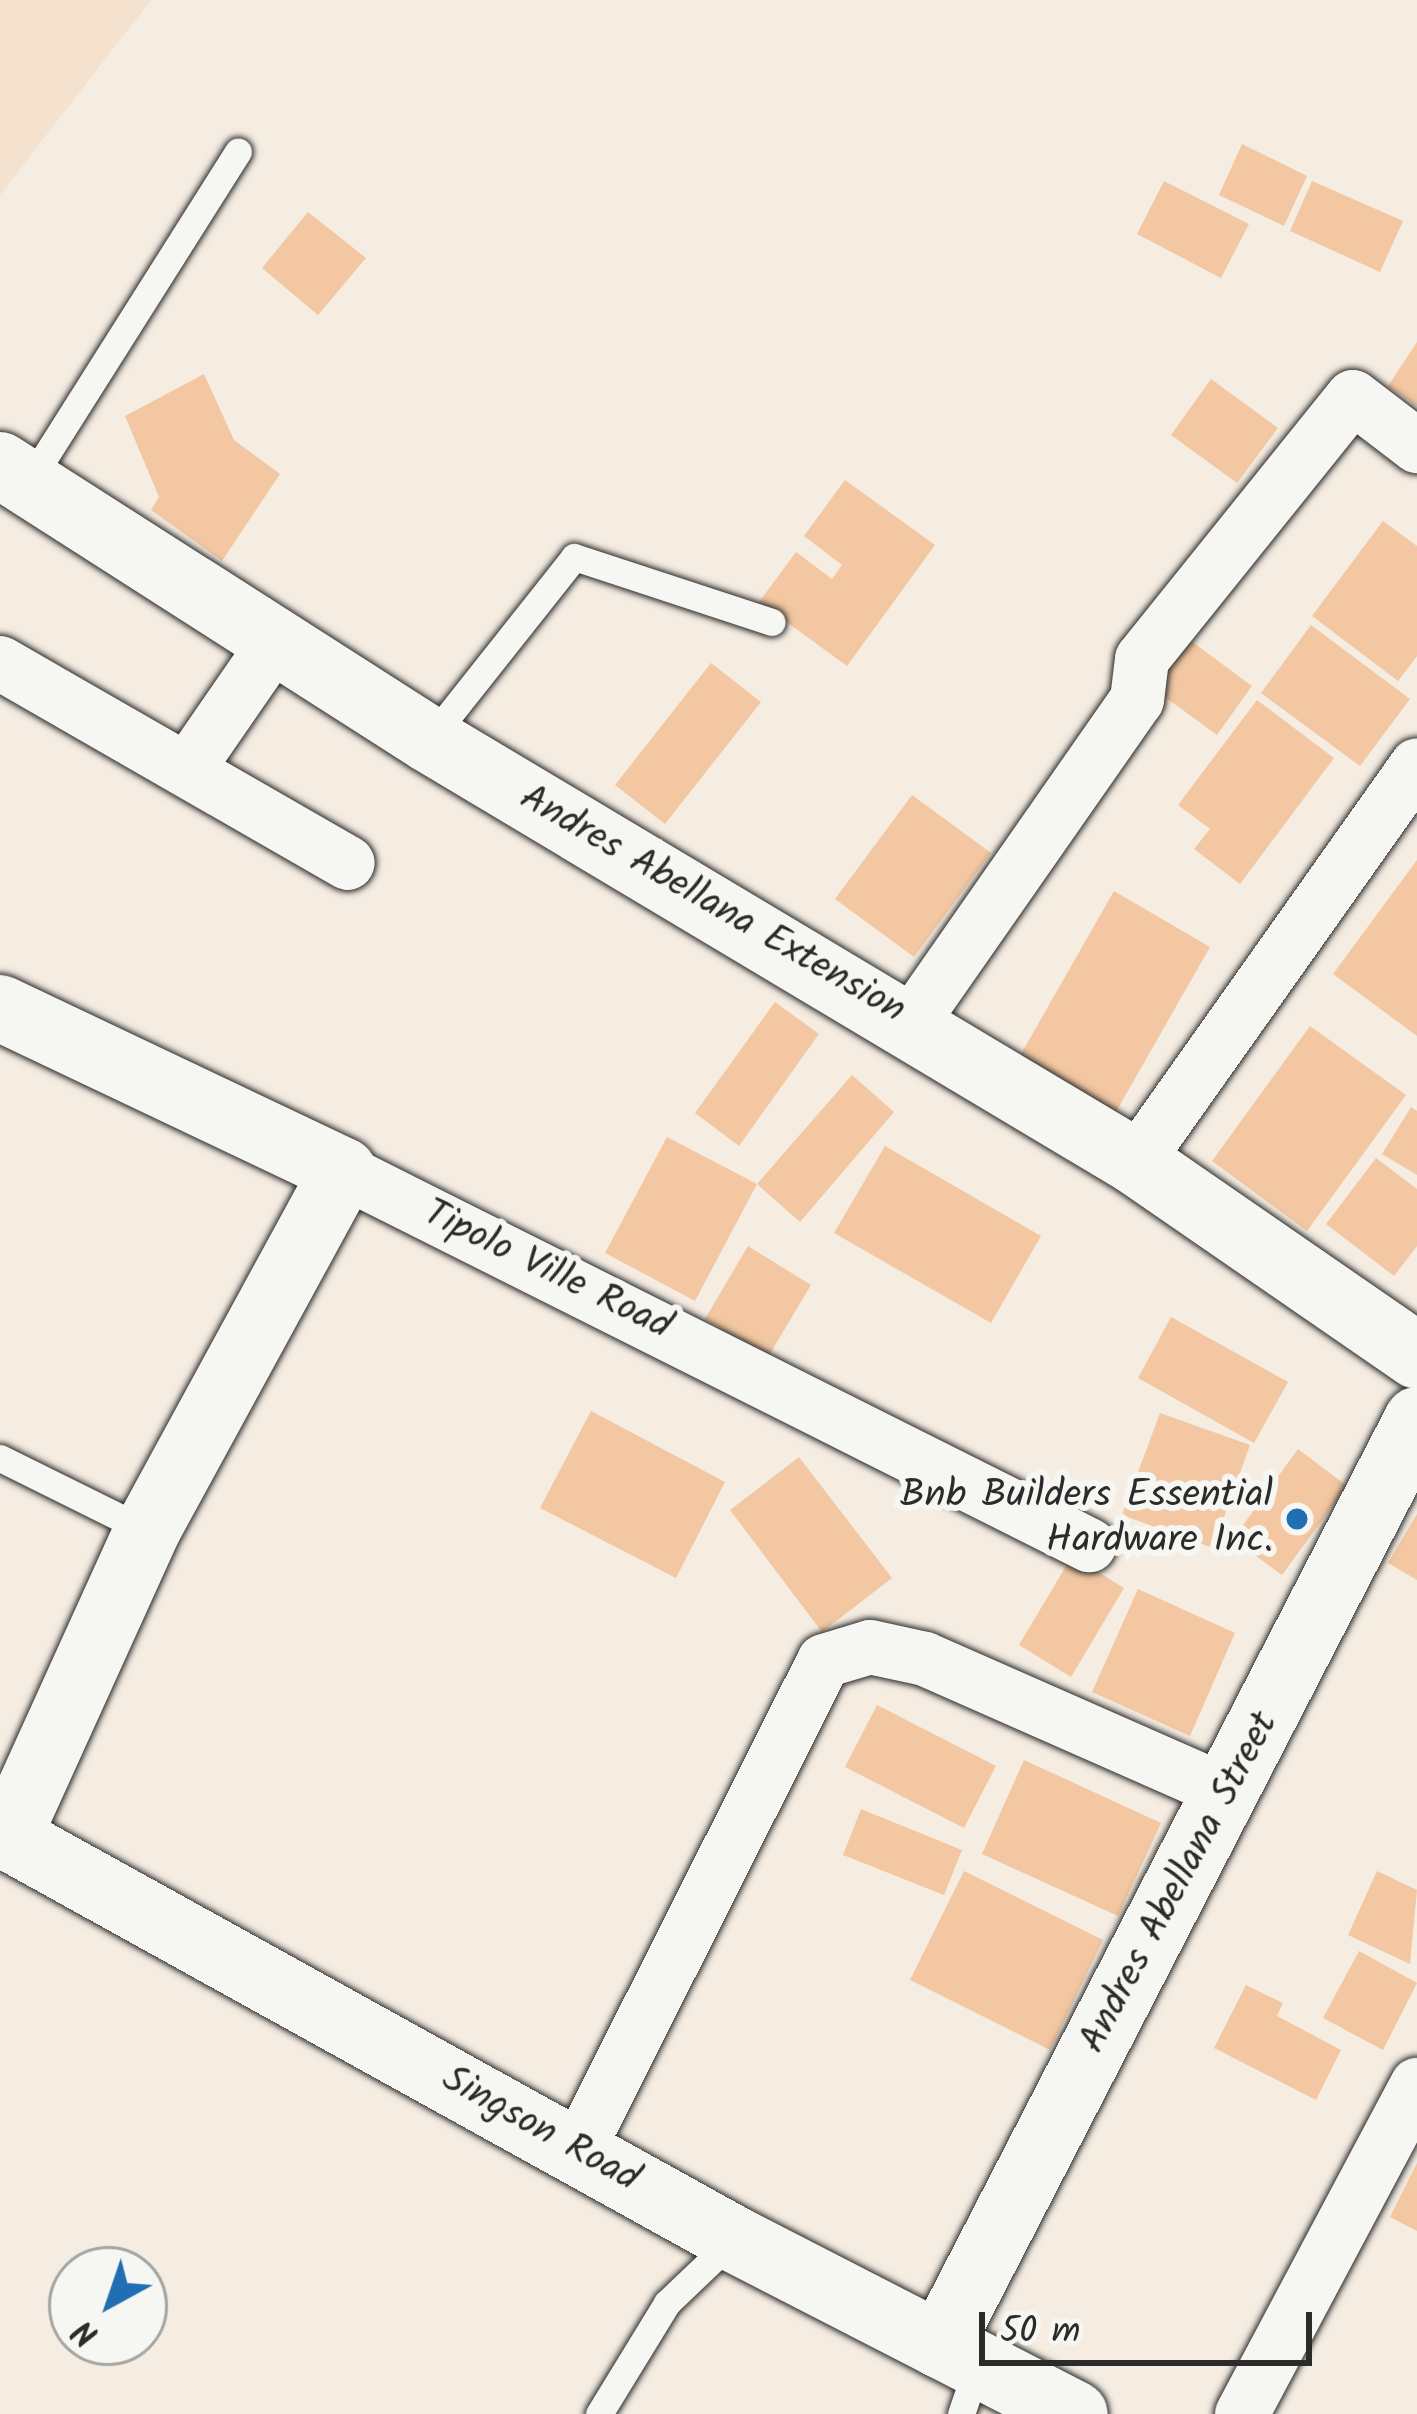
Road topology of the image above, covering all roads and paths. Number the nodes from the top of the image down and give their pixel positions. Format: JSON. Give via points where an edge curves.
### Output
{"nodes":[{"id":1,"x":238,"y":151,"type":"dead end"},
{"id":2,"x":1417,"y":446,"type":"edge"},
{"id":3,"x":14,"y":474,"type":"edge"},
{"id":4,"x":772,"y":622,"type":"dead end"},
{"id":5,"x":274,"y":644,"type":"junction"},
{"id":6,"x":0,"y":663,"type":"edge"},
{"id":7,"x":430,"y":740,"type":"junction"},
{"id":8,"x":1417,"y":766,"type":"edge"},
{"id":9,"x":187,"y":770,"type":"junction"},
{"id":10,"x":347,"y":863,"type":"dead end"},
{"id":11,"x":0,"y":1008,"type":"edge"},
{"id":12,"x":912,"y":1022,"type":"junction"},
{"id":13,"x":1136,"y":1162,"type":"junction"},
{"id":14,"x":343,"y":1171,"type":"junction"},
{"id":15,"x":1417,"y":1356,"type":"edge"},
{"id":16,"x":1417,"y":1420,"type":"edge"},
{"id":17,"x":0,"y":1458,"type":"edge"},
{"id":18,"x":147,"y":1531,"type":"junction"},
{"id":19,"x":1090,"y":1545,"type":"dead end"},
{"id":20,"x":1227,"y":1792,"type":"junction"},
{"id":21,"x":4,"y":1846,"type":"edge"},
{"id":22,"x":1417,"y":2085,"type":"edge"},
{"id":23,"x":578,"y":2150,"type":"junction"},
{"id":24,"x":734,"y":2239,"type":"junction"},
{"id":25,"x":960,"y":2374,"type":"edge"},
{"id":26,"x":598,"y":2414,"type":"edge"},
{"id":27,"x":1076,"y":2414,"type":"edge"},
{"id":28,"x":1242,"y":2414,"type":"edge"}],
"edges":[{"from":1,"to":3,"type":"lane"},
{"from":2,"to":12,"type":"street","via":[[1353,397],[1142,658],[1137,700]]},
{"from":3,"to":5,"type":"street","name":"Andres Abellana Extension"},
{"from":4,"to":7,"type":"lane","via":[[574,557]]},
{"from":5,"to":7,"type":"street","name":"Andres Abellana Extension"},
{"from":5,"to":9,"type":"street"},
{"from":6,"to":9,"type":"street"},
{"from":7,"to":12,"type":"street","name":"Andres Abellana Extension"},
{"from":8,"to":13,"type":"street"},
{"from":9,"to":10,"type":"street"},
{"from":11,"to":14,"type":"street","name":"Tipolo Ville Road"},
{"from":12,"to":13,"type":"street","name":"Andres Abellana Extension"},
{"from":13,"to":15,"type":"street","name":"Andres Abellana Extension"},
{"from":14,"to":18,"type":"street"},
{"from":14,"to":19,"type":"street","name":"Tipolo Ville Road"},
{"from":16,"to":20,"type":"street","name":"Andres Abellana Street"},
{"from":17,"to":18,"type":"lane"},
{"from":18,"to":21,"type":"street"},
{"from":20,"to":23,"type":"street","via":[[925,1659],[870,1647],[824,1661]]},
{"from":20,"to":25,"type":"street","name":"Andres Abellana Street"},
{"from":21,"to":23,"type":"street","name":"Singson Road"},
{"from":22,"to":28,"type":"street"},
{"from":23,"to":24,"type":"street","name":"Singson Road"},
{"from":24,"to":25,"type":"street","name":"Singson Road"},
{"from":24,"to":26,"type":"lane","via":[[668,2303]]},
{"from":25,"to":27,"type":"street","name":"Singson Road"}]}
